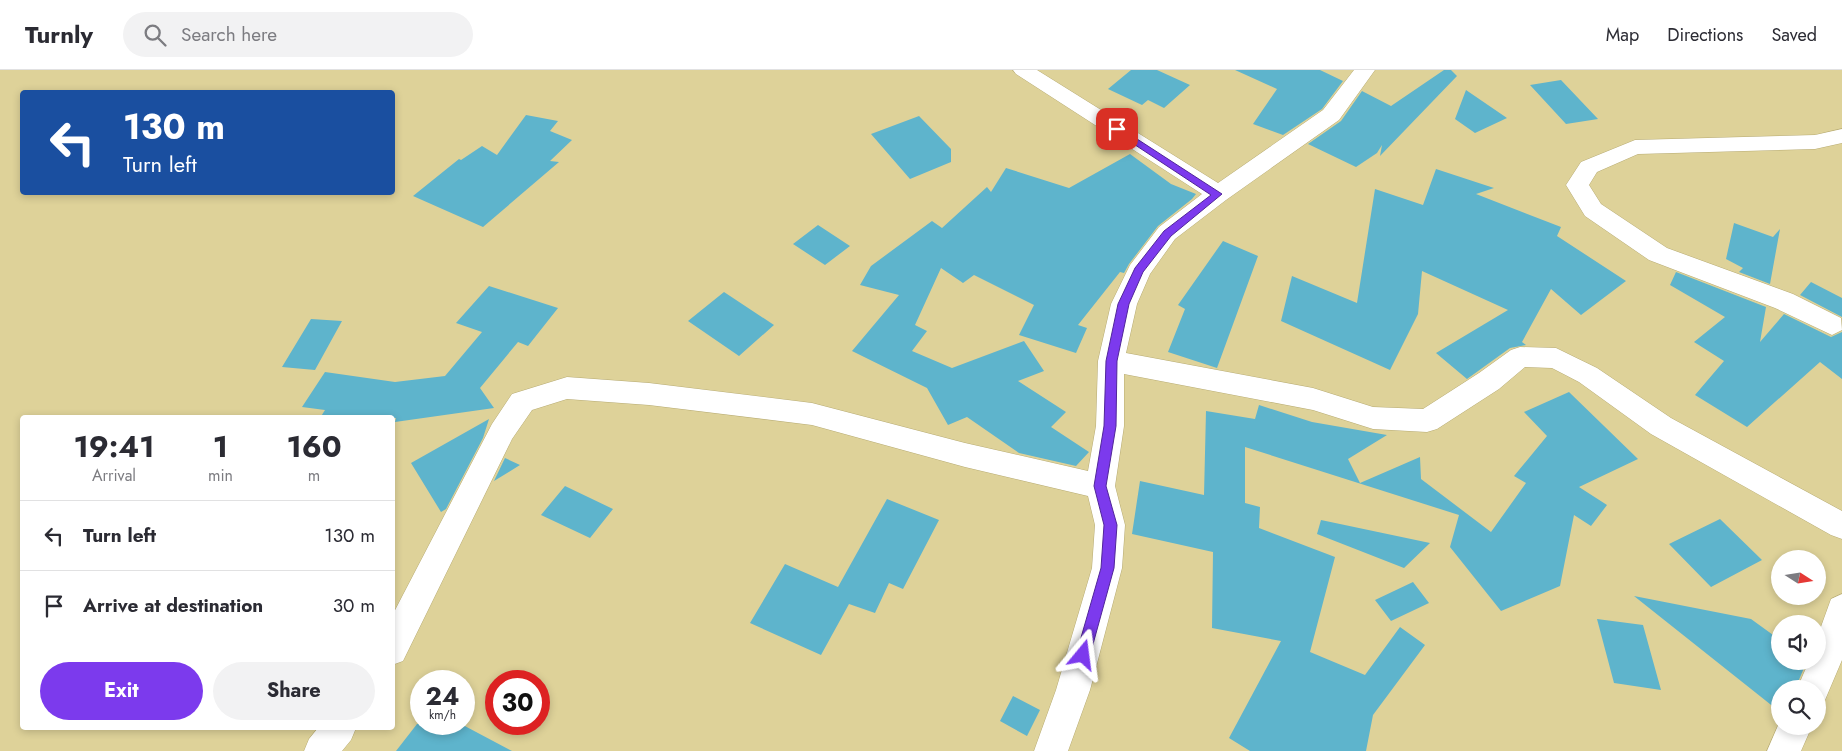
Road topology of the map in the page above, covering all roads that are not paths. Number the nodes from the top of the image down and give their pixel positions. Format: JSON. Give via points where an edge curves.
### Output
{"nodes":[{"id":1,"x":1023,"y":70,"type":"edge"},
{"id":2,"x":1365,"y":70,"type":"edge"},
{"id":3,"x":1842,"y":136,"type":"edge"},
{"id":4,"x":1218,"y":194,"type":"junction"},
{"id":5,"x":1832,"y":325,"type":"dead end"},
{"id":6,"x":1112,"y":361,"type":"junction"},
{"id":7,"x":1100,"y":486,"type":"junction"},
{"id":8,"x":1842,"y":526,"type":"edge"},
{"id":9,"x":1842,"y":609,"type":"edge"},
{"id":10,"x":395,"y":644,"type":"edge"},
{"id":11,"x":1817,"y":680,"type":"edge"},
{"id":12,"x":337,"y":730,"type":"edge"},
{"id":13,"x":1791,"y":735,"type":"edge"},
{"id":14,"x":321,"y":751,"type":"edge"},
{"id":15,"x":1051,"y":751,"type":"edge"},
{"id":16,"x":1784,"y":751,"type":"edge"}],
"edges":[{"from":1,"to":4,"type":"street"},
{"from":2,"to":4,"type":"street","via":[[1331,114]]},
{"from":3,"to":5,"type":"street","via":[[1815,142],[1635,148],[1589,167],[1576,185],[1593,210],[1658,254],[1784,301]]},
{"from":4,"to":6,"type":"street","via":[[1167,233],[1139,271],[1124,304]]},
{"from":6,"to":7,"type":"street","via":[[1110,426]]},
{"from":6,"to":8,"type":"street","via":[[1313,398],[1373,418],[1427,422],[1489,382],[1520,357],[1556,358],[1588,375],[1661,426]]},
{"from":7,"to":10,"type":"street","via":[[812,414],[649,394],[567,388],[522,402],[502,432]]},
{"from":7,"to":15,"type":"street","via":[[1110,525],[1108,568],[1073,690]]},
{"from":9,"to":11,"type":"street"},
{"from":12,"to":14,"type":"street"},
{"from":13,"to":16,"type":"street"}]}
